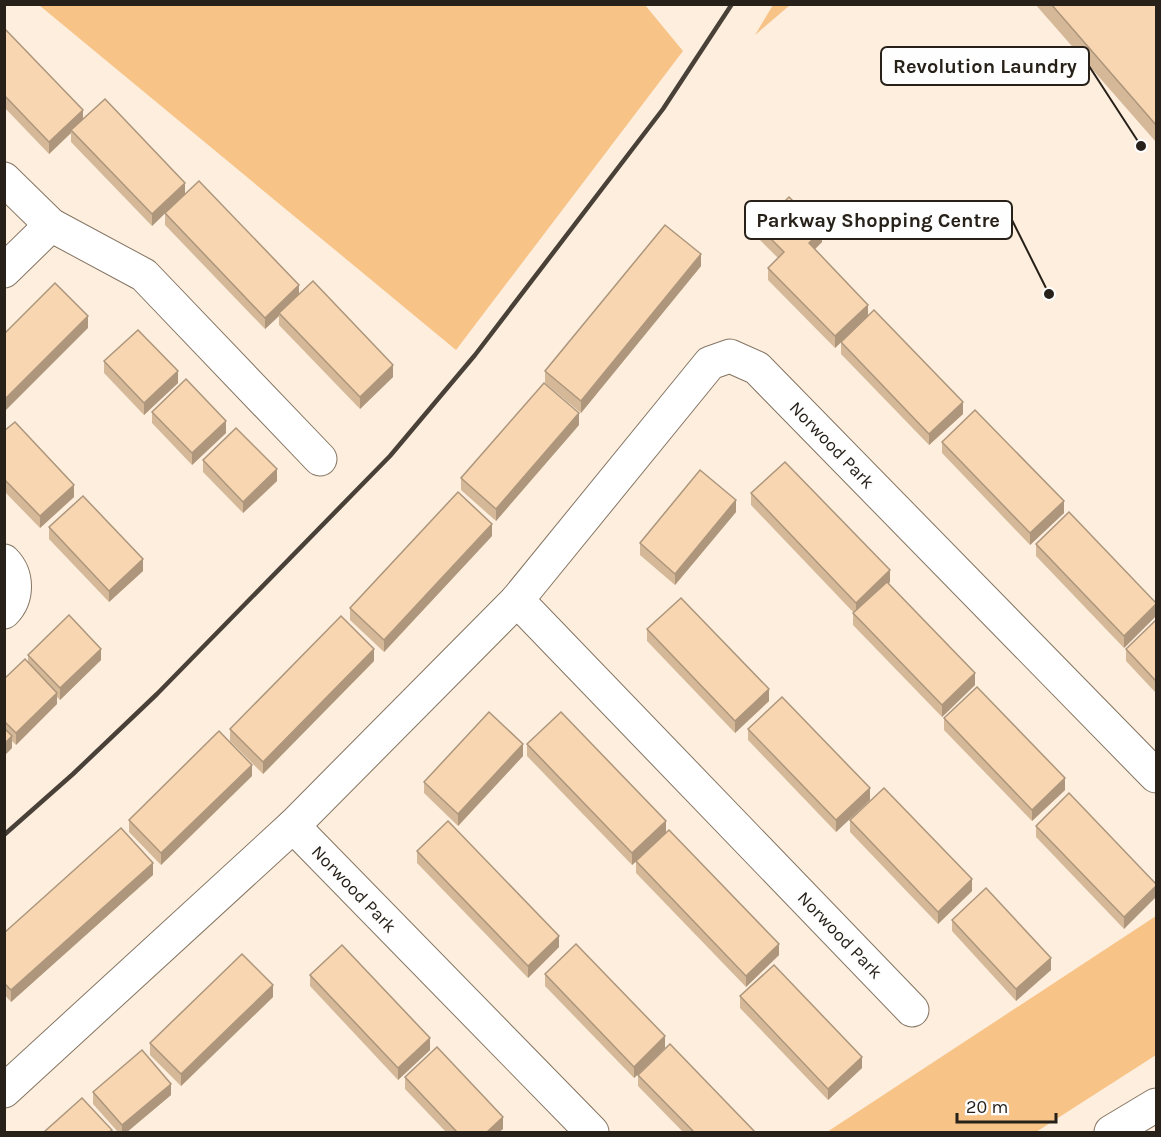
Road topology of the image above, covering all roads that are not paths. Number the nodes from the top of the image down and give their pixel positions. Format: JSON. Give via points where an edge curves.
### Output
{"nodes":[{"id":1,"x":4,"y":179,"type":"edge"},
{"id":2,"x":51,"y":225,"type":"junction"},
{"id":3,"x":4,"y":271,"type":"edge"},
{"id":4,"x":320,"y":459,"type":"dead end"},
{"id":5,"x":4,"y":561,"type":"edge"},
{"id":6,"x":517,"y":600,"type":"junction"},
{"id":7,"x":4,"y":612,"type":"edge"},
{"id":8,"x":1156,"y":776,"type":"edge"},
{"id":9,"x":293,"y":826,"type":"junction"},
{"id":10,"x":912,"y":1010,"type":"dead end"},
{"id":11,"x":4,"y":1091,"type":"edge"},
{"id":12,"x":1156,"y":1104,"type":"edge"},
{"id":13,"x":592,"y":1132,"type":"edge"},
{"id":14,"x":1111,"y":1132,"type":"edge"}],
"edges":[{"from":1,"to":2,"type":"street"},
{"from":2,"to":3,"type":"street"},
{"from":2,"to":4,"type":"street","via":[[144,276]]},
{"from":5,"to":7,"type":"street","via":[[16,584]]},
{"from":6,"to":8,"type":"street","name":"Norwood Park","via":[[710,363],[730,356],[757,368]]},
{"from":6,"to":9,"type":"street","name":"Norwood Park"},
{"from":6,"to":10,"type":"street","name":"Norwood Park"},
{"from":9,"to":11,"type":"street","name":"Norwood Park"},
{"from":9,"to":13,"type":"street","name":"Norwood Park"},
{"from":12,"to":14,"type":"street"}]}
